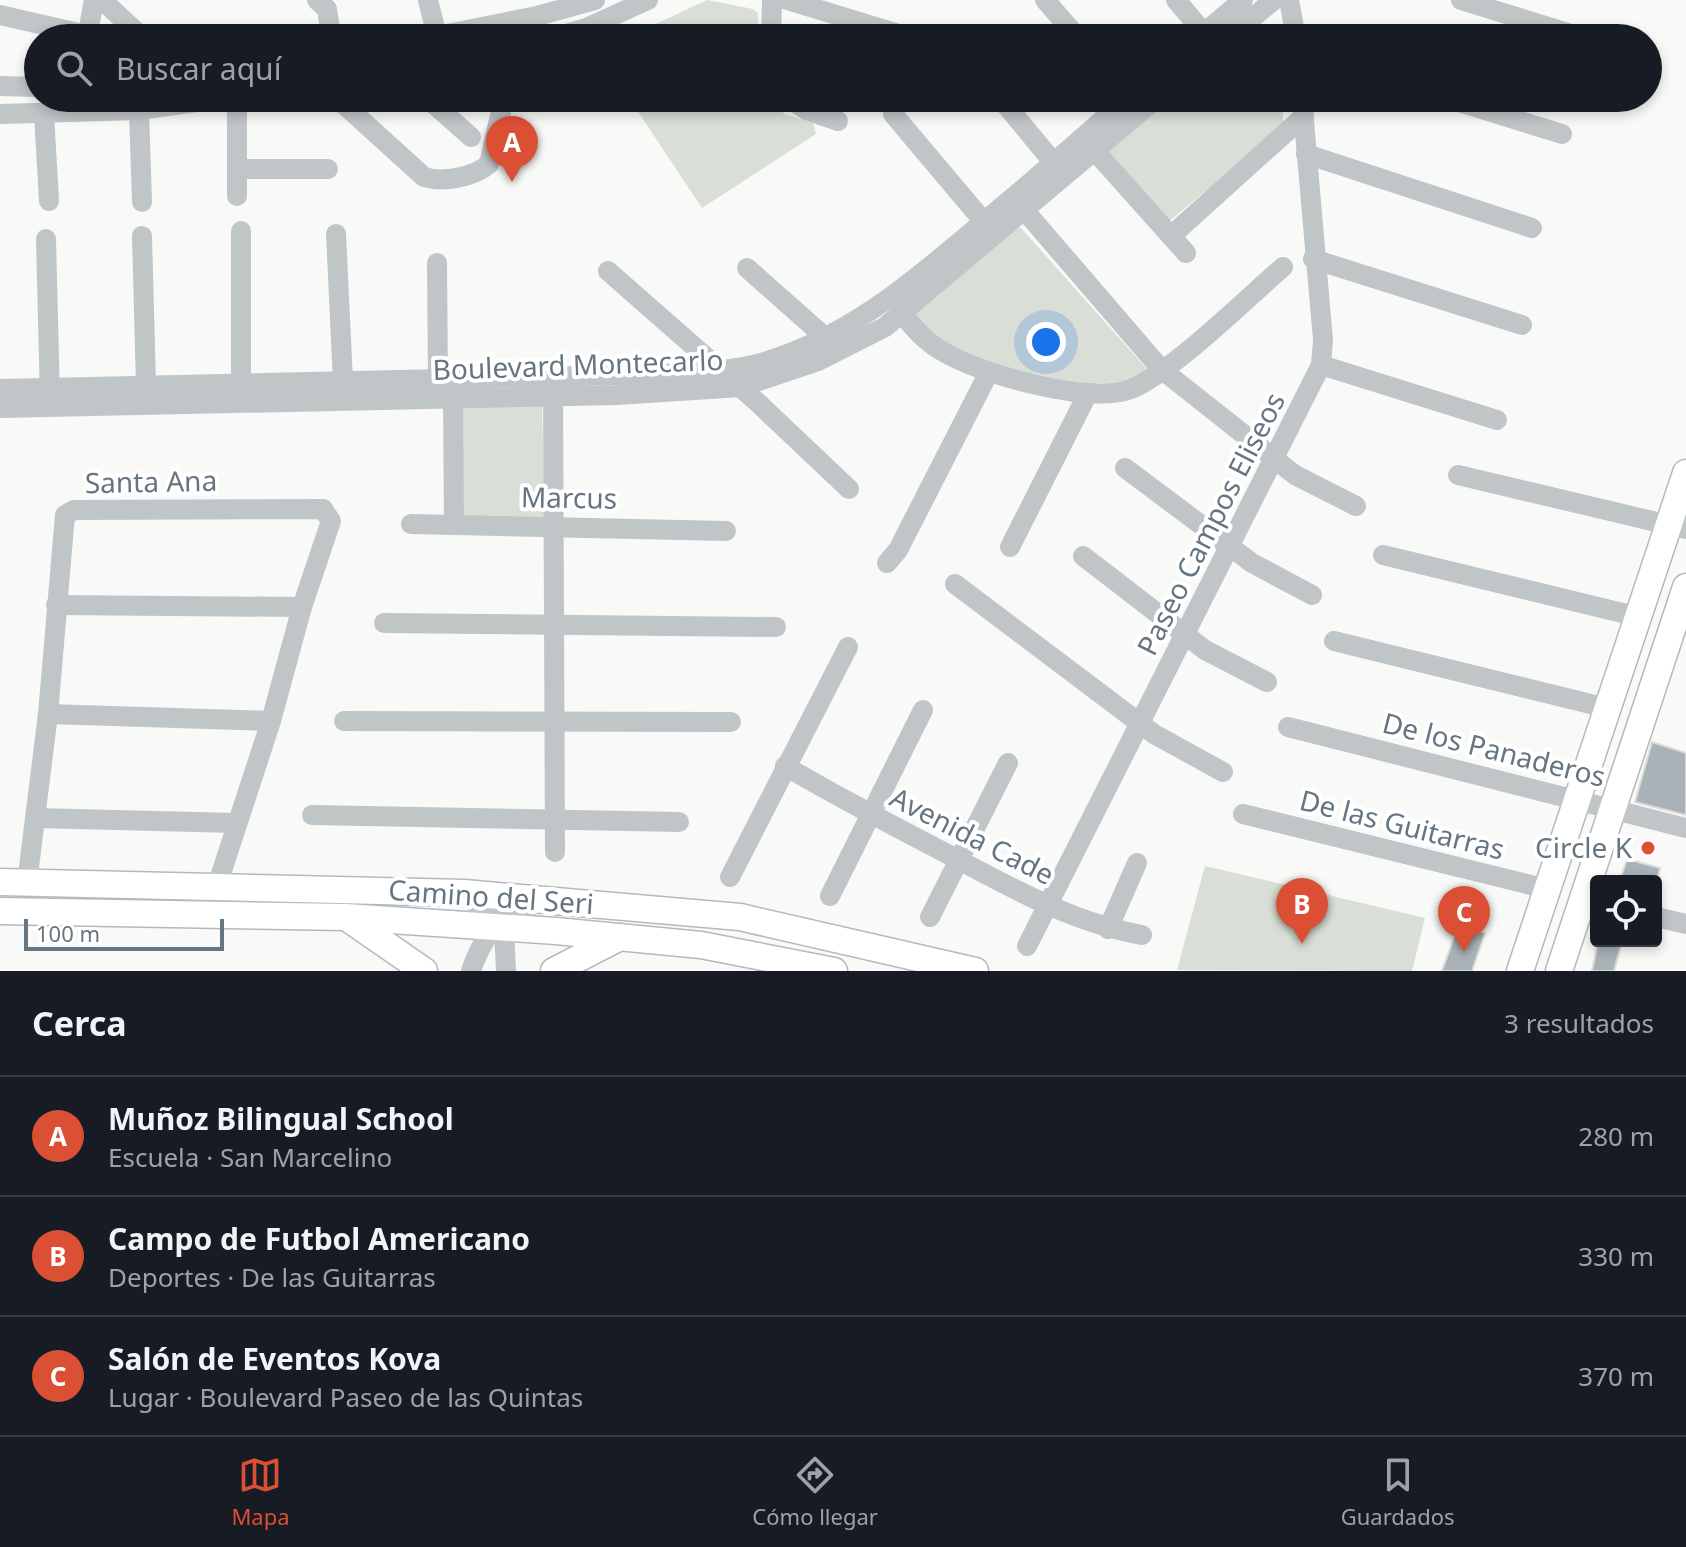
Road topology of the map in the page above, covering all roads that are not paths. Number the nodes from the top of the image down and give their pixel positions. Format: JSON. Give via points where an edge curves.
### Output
{"nodes":[{"id":1,"x":94,"y":0,"type":"edge"},
{"id":2,"x":102,"y":0,"type":"edge"},
{"id":3,"x":428,"y":0,"type":"edge"},
{"id":4,"x":595,"y":0,"type":"edge"},
{"id":5,"x":648,"y":0,"type":"edge"},
{"id":6,"x":772,"y":0,"type":"edge"},
{"id":7,"x":787,"y":0,"type":"edge"},
{"id":8,"x":1045,"y":0,"type":"edge"},
{"id":9,"x":1176,"y":0,"type":"edge"},
{"id":10,"x":1243,"y":0,"type":"edge"},
{"id":11,"x":1274,"y":0,"type":"edge"},
{"id":12,"x":1289,"y":0,"type":"edge"},
{"id":13,"x":1461,"y":0,"type":"edge"},
{"id":14,"x":323,"y":3,"type":"edge"},
{"id":15,"x":0,"y":15,"type":"edge"},
{"id":16,"x":36,"y":24,"type":"edge"},
{"id":17,"x":89,"y":24,"type":"edge"},
{"id":18,"x":128,"y":24,"type":"edge"},
{"id":19,"x":328,"y":24,"type":"edge"},
{"id":20,"x":431,"y":24,"type":"edge"},
{"id":21,"x":497,"y":24,"type":"edge"},
{"id":22,"x":596,"y":24,"type":"edge"},
{"id":23,"x":771,"y":24,"type":"edge"},
{"id":24,"x":866,"y":24,"type":"edge"},
{"id":25,"x":1066,"y":24,"type":"edge"},
{"id":26,"x":1193,"y":24,"type":"edge"},
{"id":27,"x":1215,"y":24,"type":"edge"},
{"id":28,"x":1245,"y":24,"type":"edge"},
{"id":29,"x":1293,"y":24,"type":"edge"},
{"id":30,"x":1539,"y":24,"type":"edge"},
{"id":31,"x":0,"y":86,"type":"edge"},
{"id":32,"x":24,"y":87,"type":"edge"},
{"id":33,"x":180,"y":112,"type":"edge"},
{"id":34,"x":234,"y":112,"type":"edge"},
{"id":35,"x":352,"y":112,"type":"edge"},
{"id":36,"x":443,"y":112,"type":"edge"},
{"id":37,"x":501,"y":112,"type":"edge"},
{"id":38,"x":812,"y":112,"type":"edge"},
{"id":39,"x":1012,"y":112,"type":"edge"},
{"id":40,"x":1111,"y":112,"type":"edge"},
{"id":41,"x":1140,"y":112,"type":"edge"},
{"id":42,"x":1298,"y":112,"type":"edge"},
{"id":43,"x":1303,"y":112,"type":"edge"},
{"id":44,"x":1491,"y":112,"type":"edge"},
{"id":45,"x":0,"y":114,"type":"edge"},
{"id":46,"x":893,"y":114,"type":"dead end"},
{"id":47,"x":139,"y":119,"type":"junction"},
{"id":48,"x":838,"y":121,"type":"dead end"},
{"id":49,"x":44,"y":122,"type":"junction"},
{"id":50,"x":1562,"y":134,"type":"dead end"},
{"id":51,"x":471,"y":137,"type":"dead end"},
{"id":52,"x":1094,"y":150,"type":"junction"},
{"id":53,"x":1306,"y":154,"type":"junction"},
{"id":54,"x":1054,"y":163,"type":"junction"},
{"id":55,"x":237,"y":169,"type":"junction"},
{"id":56,"x":328,"y":169,"type":"dead end"},
{"id":57,"x":237,"y":196,"type":"dead end"},
{"id":58,"x":49,"y":201,"type":"dead end"},
{"id":59,"x":142,"y":202,"type":"dead end"},
{"id":60,"x":1020,"y":205,"type":"junction"},
{"id":61,"x":984,"y":222,"type":"junction"},
{"id":62,"x":1532,"y":228,"type":"dead end"},
{"id":63,"x":241,"y":231,"type":"dead end"},
{"id":64,"x":336,"y":234,"type":"dead end"},
{"id":65,"x":142,"y":236,"type":"dead end"},
{"id":66,"x":1171,"y":236,"type":"junction"},
{"id":67,"x":46,"y":239,"type":"dead end"},
{"id":68,"x":1186,"y":253,"type":"dead end"},
{"id":69,"x":1313,"y":259,"type":"junction"},
{"id":70,"x":437,"y":263,"type":"dead end"},
{"id":71,"x":1283,"y":267,"type":"dead end"},
{"id":72,"x":747,"y":268,"type":"dead end"},
{"id":73,"x":608,"y":271,"type":"dead end"},
{"id":74,"x":902,"y":313,"type":"junction"},
{"id":75,"x":1522,"y":325,"type":"dead end"},
{"id":76,"x":826,"y":338,"type":"junction"},
{"id":77,"x":1321,"y":365,"type":"junction"},
{"id":78,"x":1161,"y":369,"type":"junction"},
{"id":79,"x":722,"y":370,"type":"junction"},
{"id":80,"x":988,"y":374,"type":"junction"},
{"id":81,"x":438,"y":376,"type":"junction"},
{"id":82,"x":343,"y":378,"type":"junction"},
{"id":83,"x":146,"y":382,"type":"junction"},
{"id":84,"x":241,"y":382,"type":"junction"},
{"id":85,"x":553,"y":387,"type":"junction"},
{"id":86,"x":741,"y":387,"type":"junction"},
{"id":87,"x":0,"y":389,"type":"edge"},
{"id":88,"x":50,"y":391,"type":"junction"},
{"id":89,"x":1088,"y":393,"type":"junction"},
{"id":90,"x":453,"y":397,"type":"junction"},
{"id":91,"x":0,"y":408,"type":"edge"},
{"id":92,"x":1497,"y":420,"type":"dead end"},
{"id":93,"x":1276,"y":460,"type":"junction"},
{"id":94,"x":1125,"y":468,"type":"dead end"},
{"id":95,"x":1686,"y":473,"type":"edge"},
{"id":96,"x":1458,"y":475,"type":"dead end"},
{"id":97,"x":849,"y":489,"type":"dead end"},
{"id":98,"x":1356,"y":506,"type":"dead end"},
{"id":99,"x":411,"y":524,"type":"dead end"},
{"id":100,"x":454,"y":525,"type":"junction"},
{"id":101,"x":555,"y":525,"type":"junction"},
{"id":102,"x":1677,"y":527,"type":"edge"},
{"id":103,"x":726,"y":531,"type":"dead end"},
{"id":104,"x":1232,"y":545,"type":"junction"},
{"id":105,"x":1010,"y":547,"type":"dead end"},
{"id":106,"x":1383,"y":555,"type":"dead end"},
{"id":107,"x":1083,"y":556,"type":"dead end"},
{"id":108,"x":887,"y":563,"type":"dead end"},
{"id":109,"x":955,"y":584,"type":"dead end"},
{"id":110,"x":1686,"y":587,"type":"edge"},
{"id":111,"x":1312,"y":595,"type":"dead end"},
{"id":112,"x":56,"y":605,"type":"junction"},
{"id":113,"x":302,"y":607,"type":"junction"},
{"id":114,"x":1639,"y":617,"type":"junction"},
{"id":115,"x":384,"y":623,"type":"dead end"},
{"id":116,"x":557,"y":624,"type":"junction"},
{"id":117,"x":776,"y":627,"type":"dead end"},
{"id":118,"x":1187,"y":633,"type":"junction"},
{"id":119,"x":1334,"y":641,"type":"dead end"},
{"id":120,"x":848,"y":647,"type":"dead end"},
{"id":121,"x":1267,"y":682,"type":"dead end"},
{"id":122,"x":1607,"y":708,"type":"junction"},
{"id":123,"x":923,"y":710,"type":"dead end"},
{"id":124,"x":48,"y":714,"type":"junction"},
{"id":125,"x":271,"y":721,"type":"junction"},
{"id":126,"x":344,"y":721,"type":"dead end"},
{"id":127,"x":555,"y":722,"type":"junction"},
{"id":128,"x":731,"y":722,"type":"dead end"},
{"id":129,"x":1142,"y":723,"type":"junction"},
{"id":130,"x":1288,"y":727,"type":"dead end"},
{"id":131,"x":1008,"y":763,"type":"dead end"},
{"id":132,"x":785,"y":766,"type":"junction"},
{"id":133,"x":1223,"y":772,"type":"dead end"},
{"id":134,"x":1578,"y":799,"type":"junction"},
{"id":135,"x":1611,"y":809,"type":"junction"},
{"id":136,"x":868,"y":814,"type":"junction"},
{"id":137,"x":1243,"y":814,"type":"dead end"},
{"id":138,"x":312,"y":815,"type":"dead end"},
{"id":139,"x":555,"y":817,"type":"junction"},
{"id":140,"x":35,"y":818,"type":"junction"},
{"id":141,"x":679,"y":822,"type":"dead end"},
{"id":142,"x":236,"y":823,"type":"junction"},
{"id":143,"x":1686,"y":828,"type":"edge"},
{"id":144,"x":555,"y":852,"type":"dead end"},
{"id":145,"x":957,"y":860,"type":"junction"},
{"id":146,"x":1137,"y":863,"type":"dead end"},
{"id":147,"x":730,"y":877,"type":"dead end"},
{"id":148,"x":0,"y":882,"type":"edge"},
{"id":149,"x":27,"y":883,"type":"junction"},
{"id":150,"x":217,"y":886,"type":"junction"},
{"id":151,"x":1547,"y":889,"type":"junction"},
{"id":152,"x":464,"y":893,"type":"junction"},
{"id":153,"x":830,"y":896,"type":"dead end"},
{"id":154,"x":546,"y":899,"type":"junction"},
{"id":155,"x":1589,"y":902,"type":"edge"},
{"id":156,"x":1046,"y":906,"type":"junction"},
{"id":157,"x":0,"y":911,"type":"edge"},
{"id":158,"x":346,"y":917,"type":"junction"},
{"id":159,"x":930,"y":917,"type":"dead end"},
{"id":160,"x":1662,"y":918,"type":"edge"},
{"id":161,"x":1686,"y":924,"type":"edge"},
{"id":162,"x":498,"y":926,"type":"junction"},
{"id":163,"x":1108,"y":929,"type":"junction"},
{"id":164,"x":1142,"y":935,"type":"dead end"},
{"id":165,"x":620,"y":937,"type":"junction"},
{"id":166,"x":1027,"y":946,"type":"dead end"},
{"id":167,"x":424,"y":971,"type":"edge"},
{"id":168,"x":471,"y":971,"type":"edge"},
{"id":169,"x":506,"y":971,"type":"edge"},
{"id":170,"x":554,"y":971,"type":"edge"},
{"id":171,"x":834,"y":971,"type":"edge"},
{"id":172,"x":975,"y":971,"type":"edge"},
{"id":173,"x":1520,"y":971,"type":"edge"},
{"id":174,"x":1559,"y":971,"type":"edge"}],
"edges":[{"from":1,"to":17,"type":"street"},
{"from":2,"to":18,"type":"street"},
{"from":3,"to":20,"type":"street"},
{"from":4,"to":21,"type":"street"},
{"from":5,"to":22,"type":"street"},
{"from":6,"to":23,"type":"street"},
{"from":7,"to":24,"type":"street"},
{"from":8,"to":25,"type":"street"},
{"from":9,"to":26,"type":"street"},
{"from":10,"to":27,"type":"street"},
{"from":11,"to":28,"type":"street"},
{"from":12,"to":29,"type":"street"},
{"from":13,"to":30,"type":"street"},
{"from":14,"to":19,"type":"street"},
{"from":15,"to":16,"type":"street"},
{"from":31,"to":32,"type":"street"},
{"from":33,"to":47,"type":"street"},
{"from":34,"to":55,"type":"street"},
{"from":35,"to":37,"type":"street","via":[[424,177],[443,181],[489,164]]},
{"from":36,"to":51,"type":"street"},
{"from":38,"to":48,"type":"street"},
{"from":39,"to":54,"type":"street"},
{"from":40,"to":54,"type":"street"},
{"from":41,"to":52,"type":"street","name":"Boulevard Montecarlo"},
{"from":42,"to":66,"type":"street"},
{"from":43,"to":53,"type":"street","name":"Paseo Campos Eliseos"},
{"from":44,"to":50,"type":"street"},
{"from":45,"to":49,"type":"street"},
{"from":46,"to":61,"type":"street"},
{"from":47,"to":49,"type":"street"},
{"from":47,"to":59,"type":"street"},
{"from":49,"to":58,"type":"street"},
{"from":52,"to":60,"type":"street","name":"Boulevard Montecarlo"},
{"from":52,"to":66,"type":"street"},
{"from":53,"to":62,"type":"street"},
{"from":53,"to":69,"type":"street","name":"Paseo Campos Eliseos"},
{"from":54,"to":60,"type":"street"},
{"from":55,"to":56,"type":"street"},
{"from":55,"to":57,"type":"street"},
{"from":60,"to":61,"type":"street"},
{"from":60,"to":74,"type":"street","name":"Boulevard Montecarlo"},
{"from":60,"to":78,"type":"street"},
{"from":61,"to":76,"type":"street","via":[[890,300]]},
{"from":63,"to":84,"type":"street"},
{"from":64,"to":82,"type":"street"},
{"from":65,"to":83,"type":"street"},
{"from":66,"to":68,"type":"street"},
{"from":67,"to":88,"type":"street"},
{"from":69,"to":75,"type":"street"},
{"from":69,"to":77,"type":"street","name":"Paseo Campos Eliseos"},
{"from":70,"to":81,"type":"street"},
{"from":71,"to":78,"type":"street"},
{"from":72,"to":76,"type":"street"},
{"from":73,"to":79,"type":"street"},
{"from":74,"to":80,"type":"street","via":[[941,351]]},
{"from":74,"to":86,"type":"street","name":"Boulevard Montecarlo","via":[[853,346]]},
{"from":76,"to":79,"type":"street","via":[[765,362]]},
{"from":77,"to":92,"type":"street"},
{"from":77,"to":93,"type":"street","name":"Paseo Campos Eliseos"},
{"from":78,"to":89,"type":"street","via":[[1132,389]]},
{"from":78,"to":93,"type":"street"},
{"from":79,"to":85,"type":"street"},
{"from":79,"to":86,"type":"street"},
{"from":80,"to":89,"type":"street"},
{"from":80,"to":108,"type":"street"},
{"from":81,"to":82,"type":"street"},
{"from":81,"to":85,"type":"street"},
{"from":82,"to":84,"type":"street"},
{"from":83,"to":84,"type":"street"},
{"from":83,"to":88,"type":"street"},
{"from":85,"to":86,"type":"street","name":"Boulevard Montecarlo"},
{"from":85,"to":90,"type":"street","name":"Boulevard Montecarlo"},
{"from":85,"to":101,"type":"street"},
{"from":86,"to":97,"type":"street"},
{"from":87,"to":88,"type":"street"},
{"from":88,"to":90,"type":"street","name":"Boulevard Montecarlo"},
{"from":88,"to":91,"type":"street","name":"Boulevard Montecarlo"},
{"from":89,"to":105,"type":"street"},
{"from":90,"to":100,"type":"street"},
{"from":93,"to":98,"type":"street"},
{"from":93,"to":104,"type":"street","name":"Paseo Campos Eliseos"},
{"from":94,"to":104,"type":"street"},
{"from":95,"to":102,"type":"main road"},
{"from":96,"to":102,"type":"street"},
{"from":99,"to":100,"type":"street","name":"Marcus"},
{"from":100,"to":101,"type":"street","name":"Marcus"},
{"from":101,"to":103,"type":"street","name":"Marcus"},
{"from":101,"to":116,"type":"street"},
{"from":102,"to":114,"type":"main road"},
{"from":104,"to":111,"type":"street","via":[[1252,563]]},
{"from":104,"to":118,"type":"street","name":"Paseo Campos Eliseos"},
{"from":106,"to":114,"type":"street"},
{"from":107,"to":118,"type":"street"},
{"from":109,"to":129,"type":"street"},
{"from":110,"to":135,"type":"main road"},
{"from":112,"to":113,"type":"street"},
{"from":112,"to":113,"type":"street","name":"Santa Ana","via":[[62,522],[69,511],[316,508],[328,513],[331,521]]},
{"from":112,"to":124,"type":"street"},
{"from":113,"to":125,"type":"street"},
{"from":114,"to":122,"type":"main road"},
{"from":115,"to":116,"type":"street"},
{"from":116,"to":117,"type":"street"},
{"from":116,"to":127,"type":"street"},
{"from":118,"to":121,"type":"street","via":[[1215,656]]},
{"from":118,"to":129,"type":"street","name":"Paseo Campos Eliseos"},
{"from":119,"to":122,"type":"street"},
{"from":120,"to":132,"type":"street"},
{"from":122,"to":134,"type":"main road"},
{"from":123,"to":136,"type":"street"},
{"from":124,"to":125,"type":"street"},
{"from":124,"to":140,"type":"street"},
{"from":125,"to":142,"type":"street"},
{"from":126,"to":127,"type":"street"},
{"from":127,"to":128,"type":"street"},
{"from":127,"to":139,"type":"street"},
{"from":129,"to":133,"type":"street"},
{"from":129,"to":156,"type":"street","name":"Paseo Campos Eliseos"},
{"from":130,"to":134,"type":"street","name":"De los Panaderos"},
{"from":131,"to":145,"type":"street"},
{"from":132,"to":136,"type":"street","name":"Avenida Cade"},
{"from":132,"to":147,"type":"street"},
{"from":134,"to":135,"type":"street","name":"De los Panaderos"},
{"from":134,"to":151,"type":"main road"},
{"from":135,"to":143,"type":"street","name":"De los Panaderos"},
{"from":135,"to":155,"type":"main road"},
{"from":136,"to":145,"type":"street","name":"Avenida Cade"},
{"from":136,"to":153,"type":"street"},
{"from":137,"to":151,"type":"street","name":"De las Guitarras"},
{"from":138,"to":139,"type":"street"},
{"from":139,"to":141,"type":"street"},
{"from":139,"to":144,"type":"street"},
{"from":140,"to":142,"type":"street"},
{"from":140,"to":149,"type":"street"},
{"from":142,"to":150,"type":"street"},
{"from":145,"to":156,"type":"street","name":"Avenida Cade"},
{"from":145,"to":159,"type":"street"},
{"from":146,"to":163,"type":"street"},
{"from":148,"to":149,"type":"main road","name":"Camino del Seri"},
{"from":149,"to":150,"type":"main road","name":"Camino del Seri"},
{"from":150,"to":152,"type":"main road","name":"Camino del Seri"},
{"from":151,"to":173,"type":"main road"},
{"from":152,"to":154,"type":"main road","name":"Camino del Seri"},
{"from":152,"to":162,"type":"street"},
{"from":154,"to":162,"type":"street"},
{"from":154,"to":172,"type":"main road","name":"Camino del Seri","via":[[766,921]]},
{"from":155,"to":174,"type":"main road"},
{"from":156,"to":163,"type":"street","name":"Avenida Cade"},
{"from":156,"to":166,"type":"street","name":"Paseo Campos Eliseos"},
{"from":157,"to":158,"type":"main road","name":"Camino del Seri"},
{"from":158,"to":162,"type":"main road","name":"Camino del Seri"},
{"from":158,"to":167,"type":"main road"},
{"from":160,"to":161,"type":"street"},
{"from":162,"to":165,"type":"main road","name":"Camino del Seri"},
{"from":162,"to":168,"type":"street"},
{"from":162,"to":169,"type":"street"},
{"from":163,"to":164,"type":"street","name":"Avenida Cade"},
{"from":165,"to":170,"type":"main road"},
{"from":165,"to":171,"type":"main road","name":"Camino del Seri","via":[[701,945]]}]}
